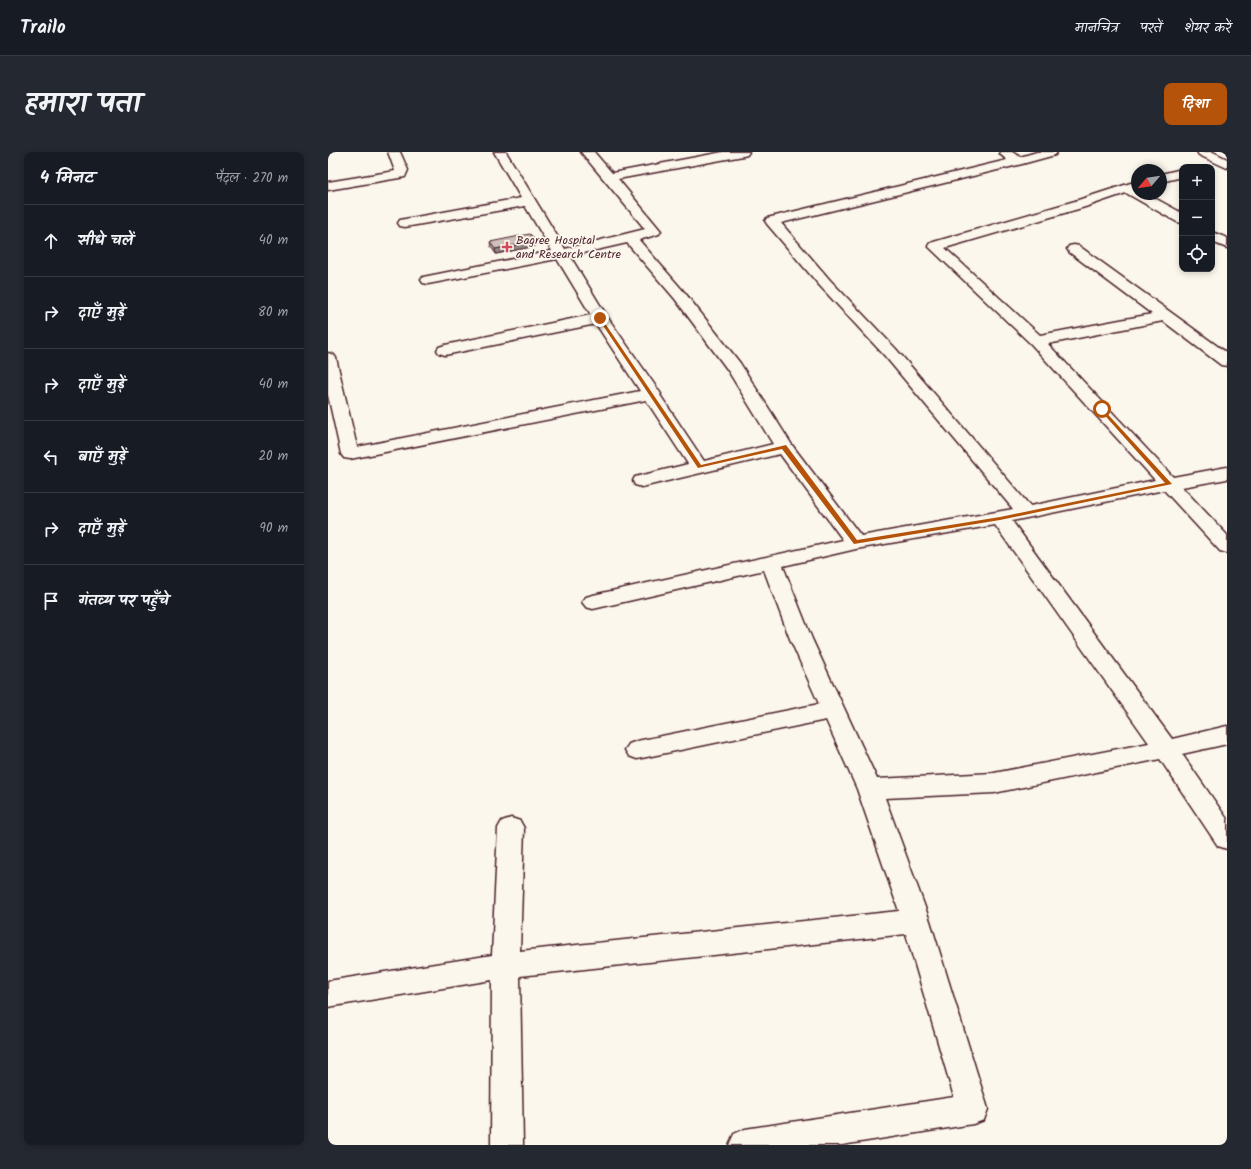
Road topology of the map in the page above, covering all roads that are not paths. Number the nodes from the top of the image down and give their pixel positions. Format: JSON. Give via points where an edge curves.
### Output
{"nodes":[{"id":1,"x":394,"y":152,"type":"edge"},
{"id":2,"x":500,"y":152,"type":"edge"},
{"id":3,"x":587,"y":152,"type":"edge"},
{"id":4,"x":743,"y":152,"type":"edge"},
{"id":5,"x":1003,"y":152,"type":"edge"},
{"id":6,"x":1051,"y":152,"type":"edge"},
{"id":7,"x":1203,"y":152,"type":"edge"},
{"id":8,"x":1018,"y":161,"type":"junction"},
{"id":9,"x":1226,"y":163,"type":"edge"},
{"id":10,"x":1215,"y":165,"type":"edge"},
{"id":11,"x":1179,"y":174,"type":"edge"},
{"id":12,"x":609,"y":177,"type":"junction"},
{"id":13,"x":1167,"y":177,"type":"edge"},
{"id":14,"x":328,"y":186,"type":"edge"},
{"id":15,"x":1131,"y":187,"type":"edge"},
{"id":16,"x":1152,"y":200,"type":"edge"},
{"id":17,"x":529,"y":201,"type":"junction"},
{"id":18,"x":1179,"y":217,"type":"edge"},
{"id":19,"x":405,"y":223,"type":"dead end"},
{"id":20,"x":630,"y":238,"type":"junction"},
{"id":21,"x":1215,"y":238,"type":"edge"},
{"id":22,"x":1227,"y":244,"type":"edge"},
{"id":23,"x":1074,"y":250,"type":"dead end"},
{"id":24,"x":561,"y":254,"type":"junction"},
{"id":25,"x":428,"y":280,"type":"dead end"},
{"id":26,"x":1166,"y":316,"type":"junction"},
{"id":27,"x":600,"y":318,"type":"junction"},
{"id":28,"x":1037,"y":341,"type":"junction"},
{"id":29,"x":445,"y":350,"type":"dead end"},
{"id":30,"x":328,"y":358,"type":"edge"},
{"id":31,"x":1227,"y":361,"type":"edge"},
{"id":32,"x":652,"y":394,"type":"junction"},
{"id":33,"x":784,"y":447,"type":"junction"},
{"id":34,"x":700,"y":467,"type":"junction"},
{"id":35,"x":1227,"y":473,"type":"edge"},
{"id":36,"x":642,"y":481,"type":"dead end"},
{"id":37,"x":1169,"y":484,"type":"junction"},
{"id":38,"x":1026,"y":513,"type":"junction"},
{"id":39,"x":1000,"y":518,"type":"junction"},
{"id":40,"x":856,"y":542,"type":"junction"},
{"id":41,"x":1227,"y":547,"type":"edge"},
{"id":42,"x":771,"y":562,"type":"junction"},
{"id":43,"x":593,"y":602,"type":"dead end"},
{"id":44,"x":833,"y":710,"type":"junction"},
{"id":45,"x":1227,"y":735,"type":"edge"},
{"id":46,"x":1166,"y":749,"type":"junction"},
{"id":47,"x":637,"y":750,"type":"dead end"},
{"id":48,"x":869,"y":789,"type":"junction"},
{"id":49,"x":512,"y":828,"type":"dead end"},
{"id":50,"x":1227,"y":839,"type":"edge"},
{"id":51,"x":916,"y":921,"type":"junction"},
{"id":52,"x":506,"y":965,"type":"junction"},
{"id":53,"x":328,"y":994,"type":"edge"},
{"id":54,"x":507,"y":1145,"type":"edge"},
{"id":55,"x":745,"y":1145,"type":"edge"}],
"edges":[{"from":1,"to":14,"type":"street","via":[[402,170],[400,174]]},
{"from":2,"to":17,"type":"street"},
{"from":3,"to":12,"type":"street"},
{"from":4,"to":12,"type":"street"},
{"from":5,"to":8,"type":"street"},
{"from":6,"to":8,"type":"street"},
{"from":7,"to":9,"type":"street"},
{"from":8,"to":38,"type":"street","via":[[772,220],[825,283],[890,352]]},
{"from":9,"to":10,"type":"street"},
{"from":11,"to":13,"type":"street"},
{"from":12,"to":20,"type":"street","via":[[654,230]]},
{"from":15,"to":28,"type":"street","via":[[935,246]]},
{"from":16,"to":18,"type":"street"},
{"from":17,"to":19,"type":"street"},
{"from":17,"to":24,"type":"street"},
{"from":20,"to":24,"type":"street"},
{"from":20,"to":33,"type":"street","via":[[680,296],[734,367]]},
{"from":21,"to":22,"type":"street"},
{"from":23,"to":26,"type":"street"},
{"from":24,"to":25,"type":"street"},
{"from":24,"to":27,"type":"street"},
{"from":26,"to":28,"type":"street"},
{"from":26,"to":31,"type":"street"},
{"from":27,"to":29,"type":"street"},
{"from":27,"to":32,"type":"street"},
{"from":28,"to":37,"type":"street"},
{"from":30,"to":32,"type":"street","via":[[350,454]]},
{"from":32,"to":34,"type":"street"},
{"from":33,"to":34,"type":"street"},
{"from":33,"to":40,"type":"street"},
{"from":34,"to":36,"type":"street"},
{"from":35,"to":37,"type":"street"},
{"from":37,"to":38,"type":"street"},
{"from":37,"to":41,"type":"street"},
{"from":38,"to":39,"type":"street"},
{"from":39,"to":40,"type":"street"},
{"from":39,"to":46,"type":"street"},
{"from":40,"to":42,"type":"street"},
{"from":42,"to":43,"type":"street"},
{"from":42,"to":44,"type":"street","via":[[801,639]]},
{"from":44,"to":47,"type":"street"},
{"from":44,"to":48,"type":"street"},
{"from":45,"to":46,"type":"street"},
{"from":46,"to":48,"type":"street","via":[[994,783]]},
{"from":46,"to":50,"type":"street"},
{"from":48,"to":51,"type":"street"},
{"from":49,"to":52,"type":"street"},
{"from":51,"to":52,"type":"street"},
{"from":51,"to":55,"type":"street","via":[[973,1109]]},
{"from":52,"to":53,"type":"street"},
{"from":52,"to":54,"type":"street"}]}
